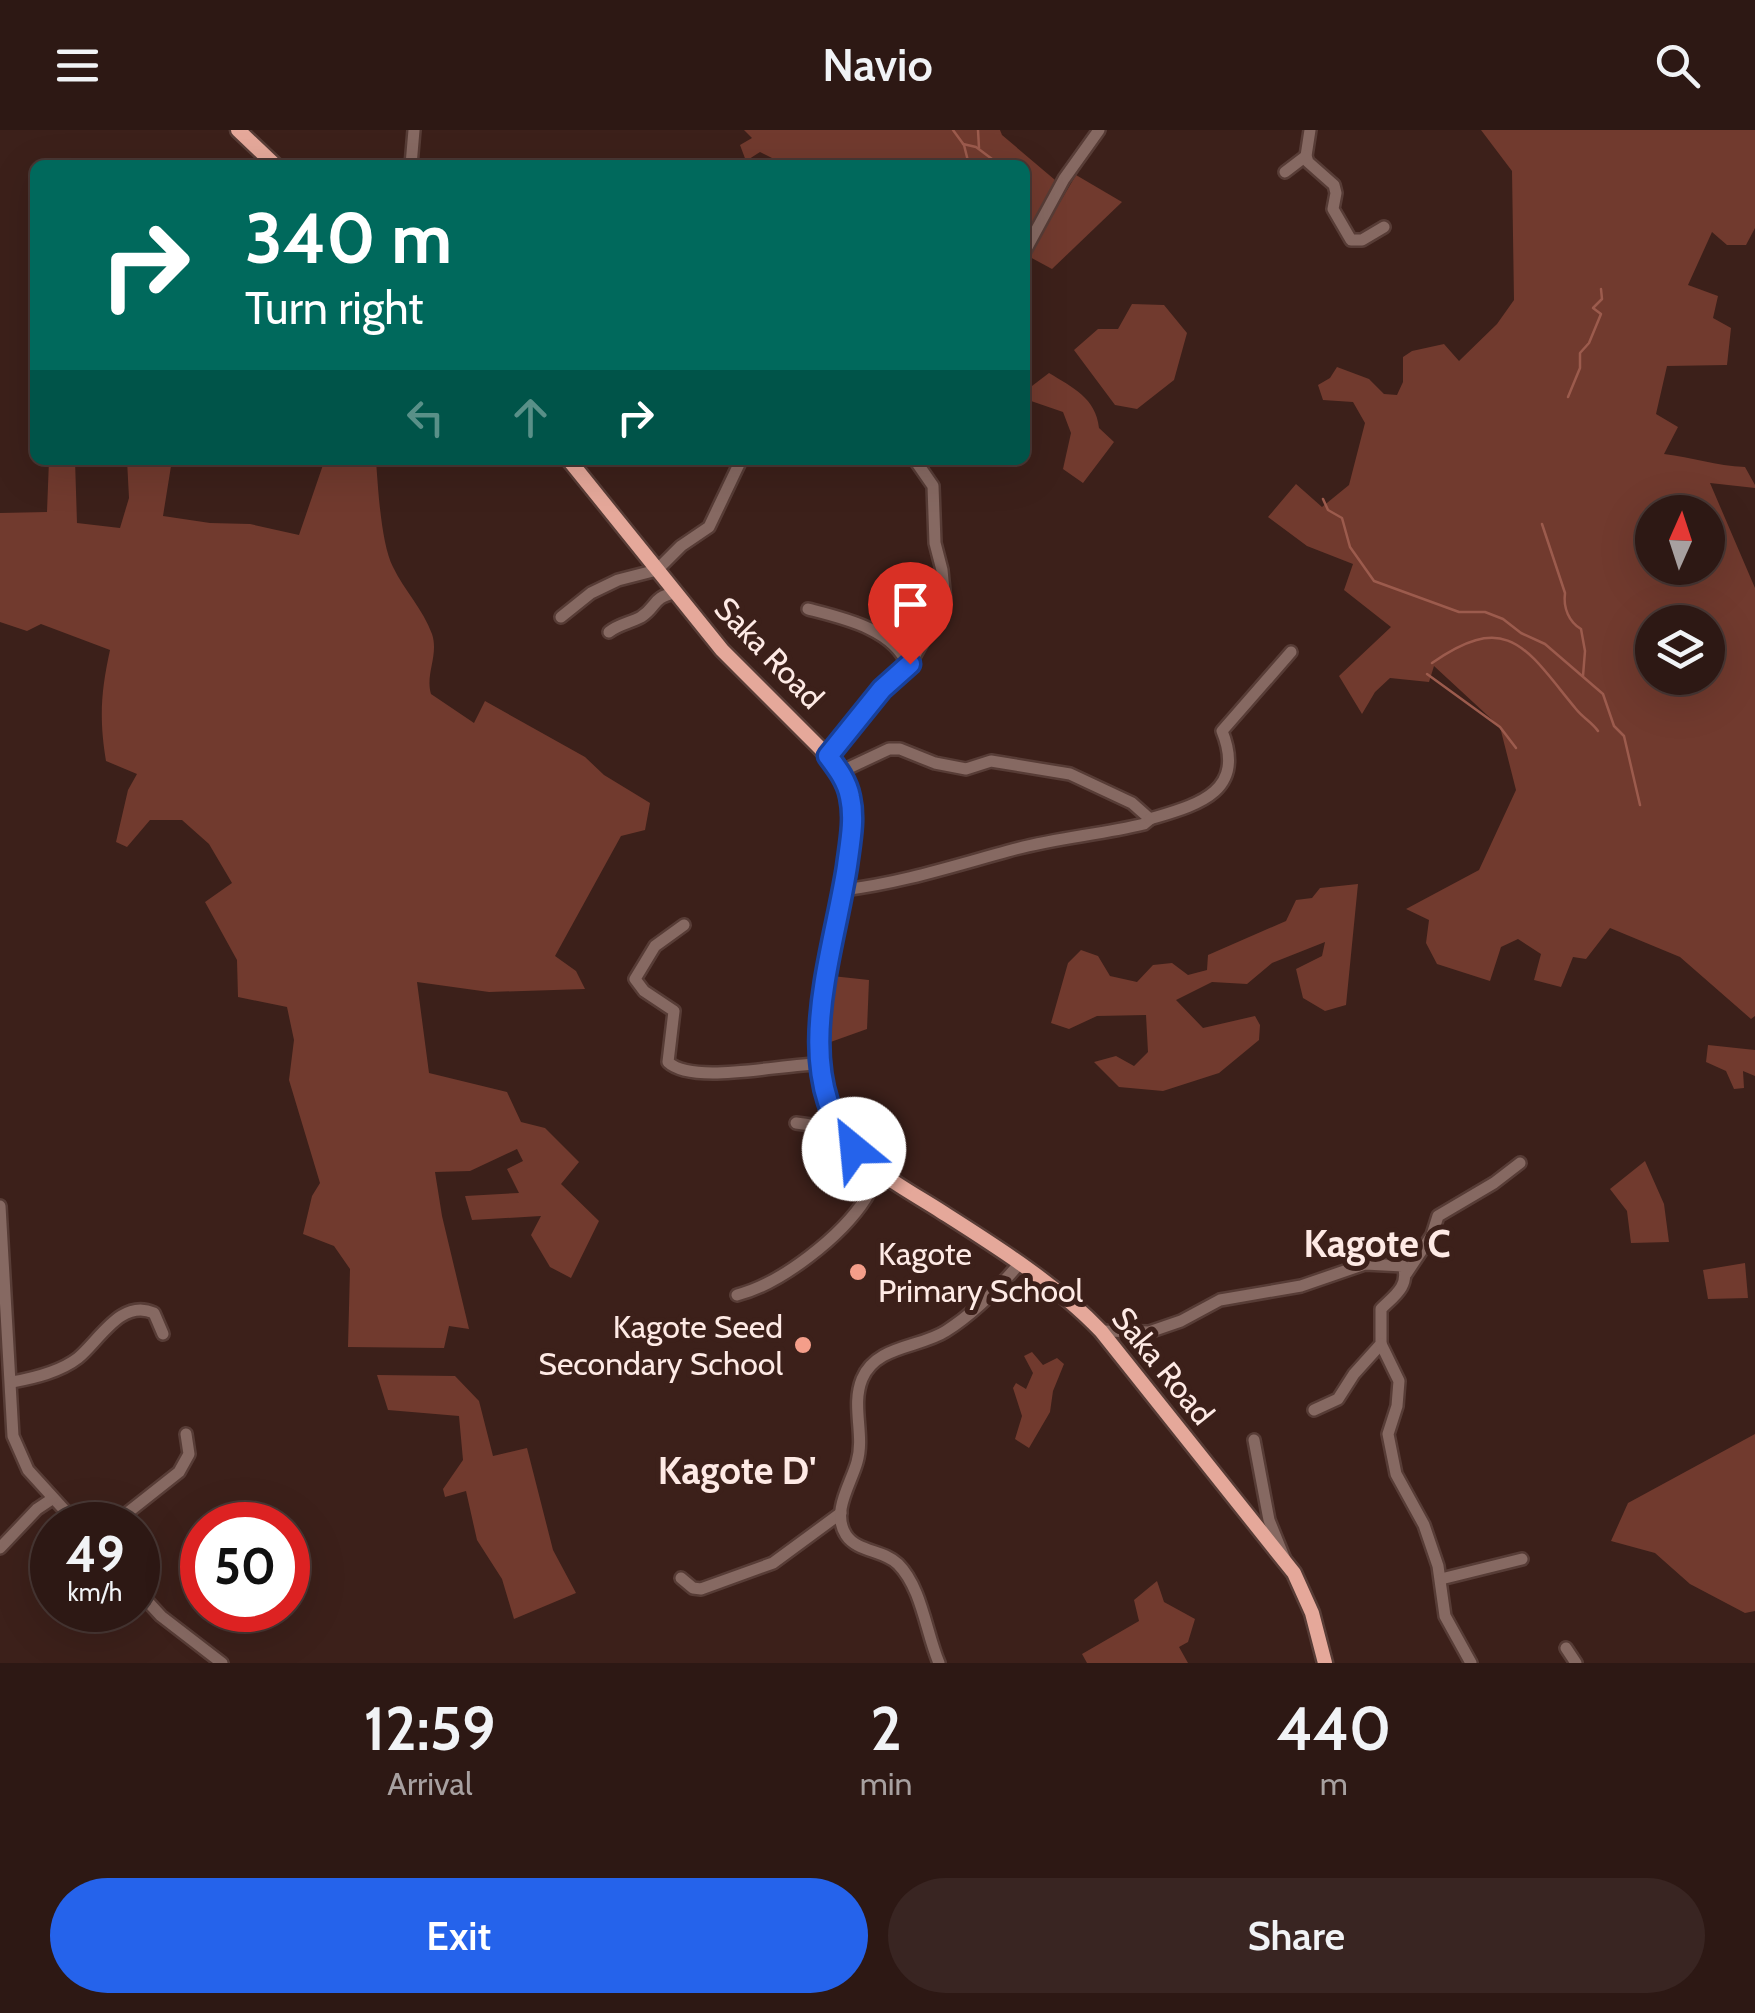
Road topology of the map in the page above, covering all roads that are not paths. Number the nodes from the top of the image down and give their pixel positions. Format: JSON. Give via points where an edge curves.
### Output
{"nodes":[{"id":1,"x":238,"y":130,"type":"edge"},
{"id":2,"x":414,"y":130,"type":"edge"},
{"id":3,"x":1099,"y":130,"type":"edge"},
{"id":4,"x":1310,"y":130,"type":"edge"},
{"id":5,"x":1306,"y":156,"type":"junction"},
{"id":6,"x":270,"y":160,"type":"edge"},
{"id":7,"x":411,"y":160,"type":"edge"},
{"id":8,"x":1285,"y":172,"type":"dead end"},
{"id":9,"x":1384,"y":227,"type":"dead end"},
{"id":10,"x":1030,"y":242,"type":"edge"},
{"id":11,"x":574,"y":465,"type":"edge"},
{"id":12,"x":738,"y":465,"type":"edge"},
{"id":13,"x":919,"y":465,"type":"edge"},
{"id":14,"x":656,"y":570,"type":"junction"},
{"id":15,"x":675,"y":593,"type":"junction"},
{"id":16,"x":808,"y":609,"type":"dead end"},
{"id":17,"x":561,"y":617,"type":"dead end"},
{"id":18,"x":609,"y":632,"type":"dead end"},
{"id":19,"x":1292,"y":652,"type":"dead end"},
{"id":20,"x":908,"y":666,"type":"junction"},
{"id":21,"x":828,"y":756,"type":"junction"},
{"id":22,"x":840,"y":772,"type":"junction"},
{"id":23,"x":1150,"y":818,"type":"junction"},
{"id":24,"x":843,"y":890,"type":"junction"},
{"id":25,"x":684,"y":925,"type":"dead end"},
{"id":26,"x":822,"y":1064,"type":"junction"},
{"id":27,"x":796,"y":1124,"type":"dead end"},
{"id":28,"x":841,"y":1128,"type":"junction"},
{"id":29,"x":1520,"y":1163,"type":"dead end"},
{"id":30,"x":878,"y":1169,"type":"junction"},
{"id":31,"x":0,"y":1206,"type":"edge"},
{"id":32,"x":1019,"y":1264,"type":"junction"},
{"id":33,"x":1406,"y":1274,"type":"junction"},
{"id":34,"x":737,"y":1295,"type":"dead end"},
{"id":35,"x":1101,"y":1331,"type":"junction"},
{"id":36,"x":163,"y":1334,"type":"dead end"},
{"id":37,"x":1381,"y":1344,"type":"junction"},
{"id":38,"x":12,"y":1382,"type":"junction"},
{"id":39,"x":1314,"y":1410,"type":"dead end"},
{"id":40,"x":186,"y":1434,"type":"dead end"},
{"id":41,"x":1254,"y":1440,"type":"dead end"},
{"id":42,"x":52,"y":1498,"type":"junction"},
{"id":43,"x":56,"y":1502,"type":"edge"},
{"id":44,"x":142,"y":1502,"type":"edge"},
{"id":45,"x":841,"y":1513,"type":"junction"},
{"id":46,"x":0,"y":1548,"type":"edge"},
{"id":47,"x":1522,"y":1559,"type":"dead end"},
{"id":48,"x":1285,"y":1561,"type":"junction"},
{"id":49,"x":680,"y":1578,"type":"dead end"},
{"id":50,"x":1440,"y":1579,"type":"junction"},
{"id":51,"x":160,"y":1615,"type":"edge"},
{"id":52,"x":1566,"y":1648,"type":"dead end"},
{"id":53,"x":222,"y":1663,"type":"edge"},
{"id":54,"x":939,"y":1663,"type":"edge"},
{"id":55,"x":1326,"y":1663,"type":"edge"},
{"id":56,"x":1471,"y":1663,"type":"edge"},
{"id":57,"x":1576,"y":1663,"type":"edge"}],
"edges":[{"from":1,"to":6,"type":"main road"},
{"from":2,"to":7,"type":"street"},
{"from":3,"to":10,"type":"street"},
{"from":4,"to":5,"type":"street"},
{"from":5,"to":8,"type":"street"},
{"from":5,"to":9,"type":"street","via":[[1334,186],[1332,209],[1351,240]]},
{"from":11,"to":14,"type":"main road","name":"Saka Road"},
{"from":12,"to":14,"type":"street","via":[[708,527]]},
{"from":13,"to":20,"type":"street","via":[[934,486],[945,602]]},
{"from":14,"to":15,"type":"main road","name":"Saka Road"},
{"from":14,"to":17,"type":"street","via":[[591,593]]},
{"from":15,"to":18,"type":"street"},
{"from":15,"to":21,"type":"main road","name":"Saka Road","via":[[740,670]]},
{"from":16,"to":20,"type":"street","via":[[878,634],[903,653]]},
{"from":19,"to":23,"type":"street","via":[[1222,731],[1224,783],[1201,803]]},
{"from":20,"to":21,"type":"street"},
{"from":21,"to":22,"type":"main road","name":"Saka Road"},
{"from":22,"to":23,"type":"street","via":[[900,749],[966,769],[991,761],[1070,774]]},
{"from":22,"to":24,"type":"main road","name":"Saka Road","via":[[852,819]]},
{"from":23,"to":24,"type":"street","via":[[895,884]]},
{"from":24,"to":26,"type":"main road","name":"Saka Road","via":[[819,1018]]},
{"from":25,"to":26,"type":"street","via":[[654,946],[634,978],[674,1012],[668,1062],[676,1070],[736,1074]]},
{"from":26,"to":28,"type":"main road","name":"Saka Road"},
{"from":27,"to":28,"type":"street"},
{"from":28,"to":30,"type":"main road","name":"Saka Road"},
{"from":29,"to":33,"type":"street","via":[[1438,1216]]},
{"from":30,"to":32,"type":"main road","name":"Saka Road"},
{"from":30,"to":34,"type":"street","via":[[844,1226],[780,1277]]},
{"from":31,"to":38,"type":"street"},
{"from":32,"to":35,"type":"main road","name":"Saka Road"},
{"from":32,"to":45,"type":"street","via":[[943,1333],[866,1370],[858,1399],[858,1460]]},
{"from":33,"to":35,"type":"street","via":[[1396,1264],[1365,1264],[1300,1286],[1220,1300],[1150,1332]]},
{"from":33,"to":37,"type":"street","via":[[1381,1309]]},
{"from":35,"to":48,"type":"main road","name":"Saka Road"},
{"from":36,"to":38,"type":"street","via":[[154,1313],[132,1312],[106,1327],[77,1359]]},
{"from":37,"to":39,"type":"street","via":[[1337,1400]]},
{"from":37,"to":50,"type":"street","via":[[1398,1381],[1388,1434],[1396,1474],[1424,1525]]},
{"from":38,"to":42,"type":"street","via":[[13,1436],[28,1470]]},
{"from":40,"to":44,"type":"street","via":[[189,1454],[180,1472]]},
{"from":41,"to":48,"type":"street","via":[[1269,1520]]},
{"from":42,"to":43,"type":"street"},
{"from":42,"to":46,"type":"street"},
{"from":45,"to":49,"type":"street","via":[[773,1563],[701,1589]]},
{"from":45,"to":54,"type":"street","via":[[852,1542],[905,1572]]},
{"from":47,"to":50,"type":"street"},
{"from":48,"to":55,"type":"main road","name":"Saka Road","via":[[1312,1613]]},
{"from":50,"to":56,"type":"street","via":[[1445,1616]]},
{"from":51,"to":53,"type":"street"},
{"from":52,"to":57,"type":"street"}]}
